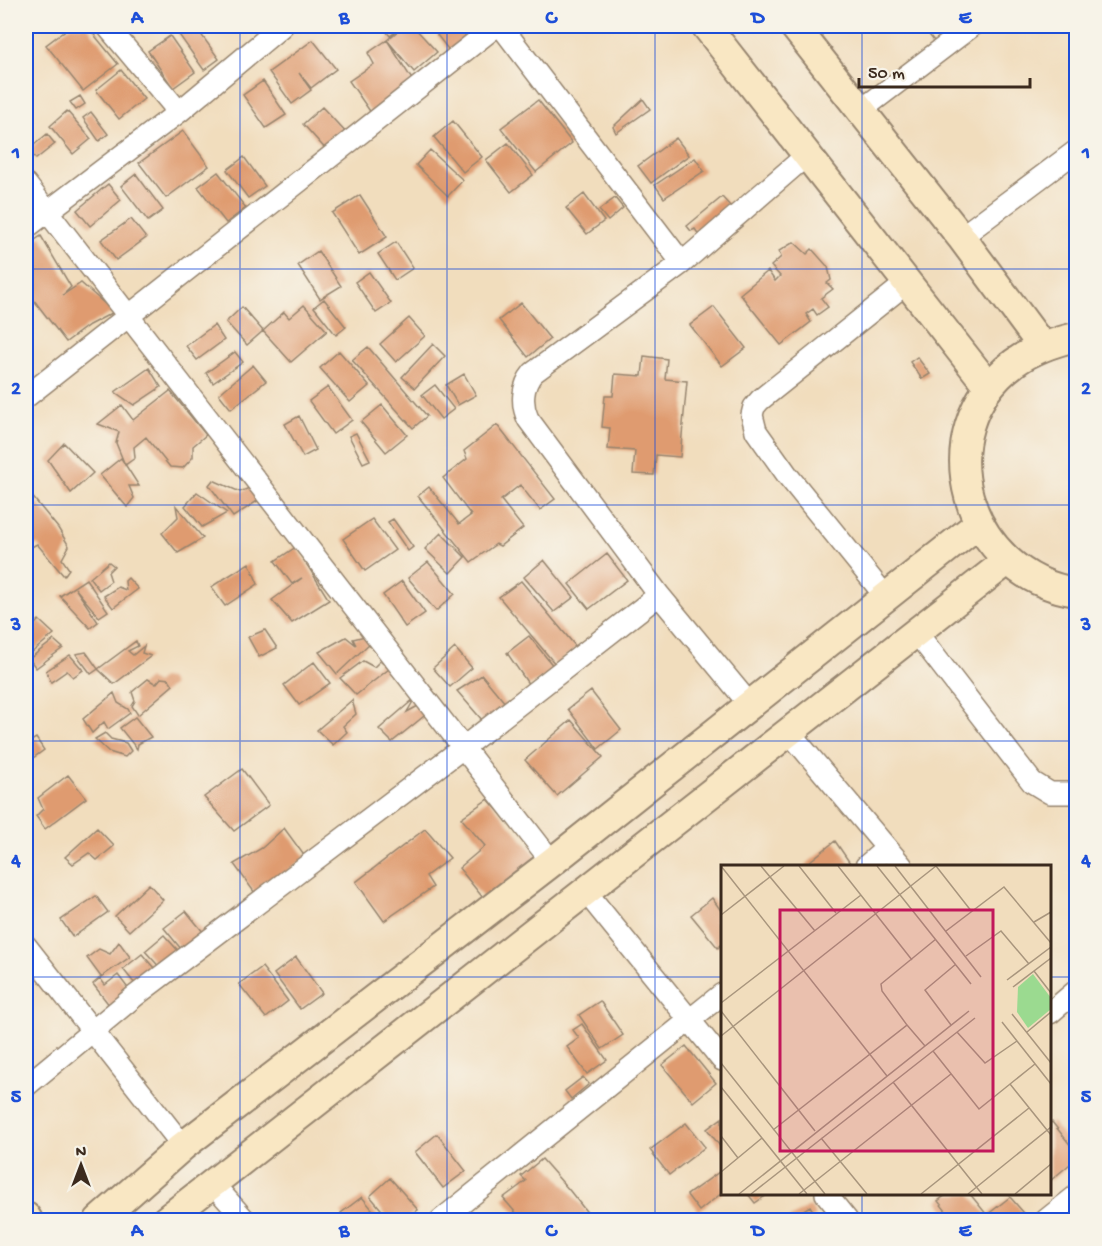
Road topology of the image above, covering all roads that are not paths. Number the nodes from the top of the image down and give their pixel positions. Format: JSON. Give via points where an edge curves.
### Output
{"nodes":[{"id":1,"x":107,"y":26,"type":"edge"},
{"id":2,"x":282,"y":26,"type":"edge"},
{"id":3,"x":496,"y":26,"type":"edge"},
{"id":4,"x":501,"y":26,"type":"edge"},
{"id":5,"x":706,"y":26,"type":"edge"},
{"id":6,"x":794,"y":26,"type":"edge"},
{"id":7,"x":972,"y":26,"type":"edge"},
{"id":8,"x":861,"y":111,"type":"junction"},
{"id":9,"x":179,"y":112,"type":"junction"},
{"id":10,"x":1077,"y":151,"type":"edge"},
{"id":11,"x":808,"y":154,"type":"junction"},
{"id":12,"x":26,"y":184,"type":"edge"},
{"id":13,"x":48,"y":211,"type":"junction"},
{"id":14,"x":26,"y":228,"type":"edge"},
{"id":15,"x":961,"y":237,"type":"junction"},
{"id":16,"x":682,"y":263,"type":"junction"},
{"id":17,"x":909,"y":281,"type":"junction"},
{"id":18,"x":130,"y":315,"type":"junction"},
{"id":19,"x":1077,"y":337,"type":"edge"},
{"id":20,"x":1042,"y":346,"type":"junction"},
{"id":21,"x":989,"y":387,"type":"junction"},
{"id":22,"x":26,"y":397,"type":"edge"},
{"id":23,"x":978,"y":524,"type":"junction"},
{"id":24,"x":1007,"y":561,"type":"junction"},
{"id":25,"x":1077,"y":592,"type":"edge"},
{"id":26,"x":659,"y":595,"type":"junction"},
{"id":27,"x":886,"y":597,"type":"junction"},
{"id":28,"x":916,"y":632,"type":"junction"},
{"id":29,"x":750,"y":705,"type":"junction"},
{"id":30,"x":789,"y":732,"type":"junction"},
{"id":31,"x":464,"y":747,"type":"junction"},
{"id":32,"x":1077,"y":793,"type":"edge"},
{"id":33,"x":887,"y":848,"type":"junction"},
{"id":34,"x":552,"y":862,"type":"junction"},
{"id":35,"x":868,"y":865,"type":"edge"},
{"id":36,"x":900,"y":865,"type":"edge"},
{"id":37,"x":586,"y":892,"type":"junction"},
{"id":38,"x":26,"y":946,"type":"edge"},
{"id":39,"x":1077,"y":991,"type":"edge"},
{"id":40,"x":721,"y":996,"type":"edge"},
{"id":41,"x":1051,"y":1012,"type":"edge"},
{"id":42,"x":692,"y":1021,"type":"junction"},
{"id":43,"x":92,"y":1030,"type":"junction"},
{"id":44,"x":721,"y":1057,"type":"edge"},
{"id":45,"x":26,"y":1086,"type":"edge"},
{"id":46,"x":183,"y":1146,"type":"junction"},
{"id":47,"x":213,"y":1184,"type":"junction"},
{"id":48,"x":827,"y":1195,"type":"edge"},
{"id":49,"x":1077,"y":1196,"type":"edge"},
{"id":50,"x":99,"y":1221,"type":"edge"},
{"id":51,"x":166,"y":1221,"type":"edge"},
{"id":52,"x":244,"y":1221,"type":"edge"},
{"id":53,"x":441,"y":1221,"type":"edge"},
{"id":54,"x":847,"y":1221,"type":"edge"},
{"id":55,"x":1046,"y":1221,"type":"edge"}],
"edges":[{"from":1,"to":9,"type":"street"},
{"from":2,"to":9,"type":"street"},
{"from":3,"to":18,"type":"street"},
{"from":4,"to":16,"type":"street"},
{"from":5,"to":11,"type":"street"},
{"from":6,"to":8,"type":"street"},
{"from":7,"to":8,"type":"street"},
{"from":8,"to":15,"type":"street"},
{"from":9,"to":13,"type":"street"},
{"from":10,"to":15,"type":"street"},
{"from":11,"to":16,"type":"street"},
{"from":11,"to":17,"type":"street"},
{"from":12,"to":13,"type":"street"},
{"from":13,"to":14,"type":"street"},
{"from":13,"to":18,"type":"street"},
{"from":15,"to":20,"type":"street"},
{"from":16,"to":26,"type":"street","via":[[533,373],[524,390],[528,420]]},
{"from":17,"to":21,"type":"street"},
{"from":17,"to":27,"type":"street","via":[[760,400],[752,415],[756,431],[788,476]]},
{"from":18,"to":22,"type":"street"},
{"from":18,"to":31,"type":"street"},
{"from":19,"to":20,"type":"street"},
{"from":20,"to":21,"type":"street","via":[[1013,363]]},
{"from":21,"to":23,"type":"street","via":[[972,419],[964,454],[966,489]]},
{"from":23,"to":24,"type":"street"},
{"from":23,"to":27,"type":"street"},
{"from":24,"to":25,"type":"street","via":[[1039,581]]},
{"from":24,"to":28,"type":"street"},
{"from":26,"to":29,"type":"street"},
{"from":26,"to":31,"type":"street"},
{"from":27,"to":29,"type":"street"},
{"from":28,"to":30,"type":"street"},
{"from":28,"to":32,"type":"street","via":[[1032,782],[1050,793]]},
{"from":29,"to":34,"type":"street"},
{"from":30,"to":33,"type":"street"},
{"from":30,"to":37,"type":"street"},
{"from":31,"to":34,"type":"street"},
{"from":31,"to":43,"type":"street"},
{"from":33,"to":35,"type":"street"},
{"from":33,"to":36,"type":"street"},
{"from":34,"to":46,"type":"street"},
{"from":37,"to":42,"type":"street"},
{"from":37,"to":47,"type":"street"},
{"from":38,"to":43,"type":"street"},
{"from":39,"to":41,"type":"street"},
{"from":40,"to":42,"type":"street"},
{"from":42,"to":44,"type":"street"},
{"from":42,"to":53,"type":"street"},
{"from":43,"to":45,"type":"street"},
{"from":43,"to":46,"type":"street"},
{"from":46,"to":50,"type":"street"},
{"from":47,"to":51,"type":"street"},
{"from":47,"to":52,"type":"street"},
{"from":48,"to":54,"type":"street"},
{"from":49,"to":55,"type":"street"}]}
